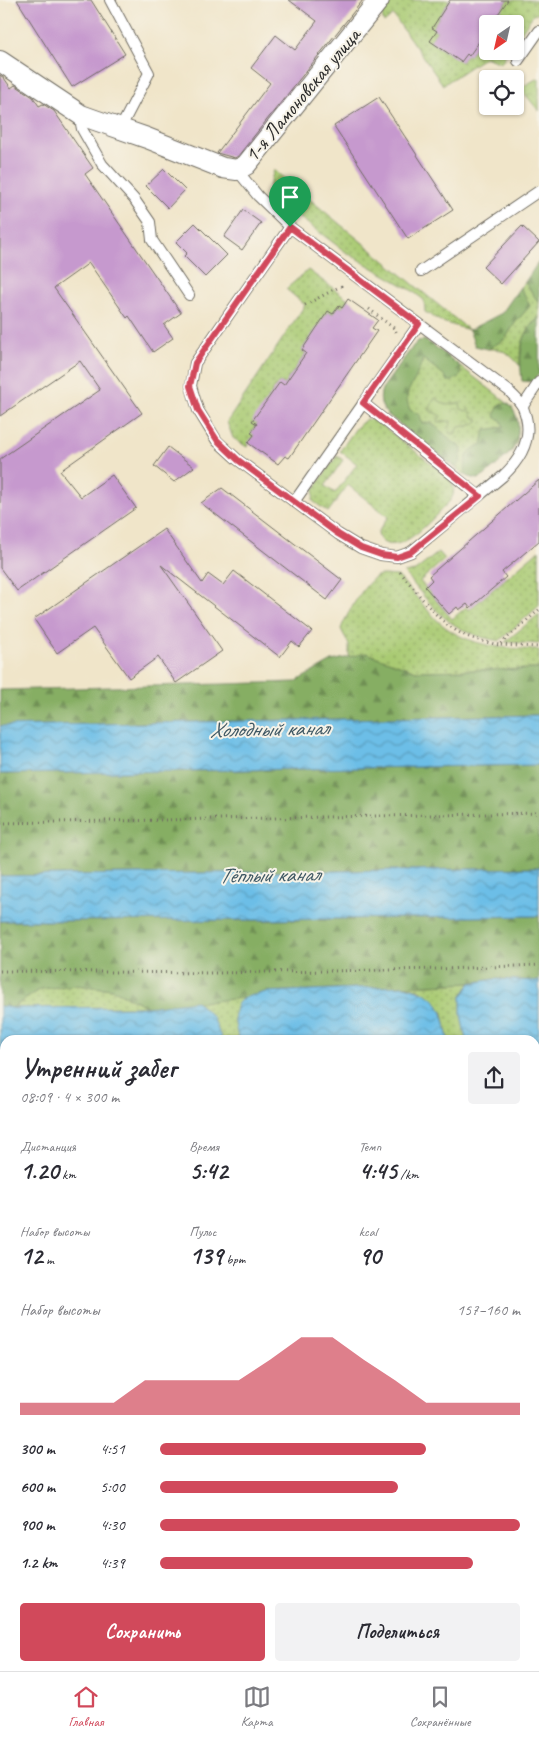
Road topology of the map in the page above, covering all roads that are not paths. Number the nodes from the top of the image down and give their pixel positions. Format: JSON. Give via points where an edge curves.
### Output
{"nodes":[{"id":1,"x":110,"y":0,"type":"edge"},
{"id":2,"x":379,"y":0,"type":"edge"},
{"id":3,"x":539,"y":31,"type":"edge"},
{"id":4,"x":0,"y":61,"type":"edge"},
{"id":5,"x":518,"y":61,"type":"dead end"},
{"id":6,"x":81,"y":114,"type":"junction"},
{"id":7,"x":120,"y":129,"type":"junction"},
{"id":8,"x":237,"y":170,"type":"junction"},
{"id":9,"x":539,"y":190,"type":"edge"},
{"id":10,"x":290,"y":227,"type":"junction"},
{"id":11,"x":421,"y":271,"type":"dead end"},
{"id":12,"x":189,"y":295,"type":"dead end"},
{"id":13,"x":419,"y":324,"type":"junction"},
{"id":14,"x":539,"y":382,"type":"edge"},
{"id":15,"x":363,"y":403,"type":"junction"},
{"id":16,"x":523,"y":406,"type":"junction"},
{"id":17,"x":480,"y":496,"type":"junction"},
{"id":18,"x":294,"y":502,"type":"junction"}],
"edges":[{"from":1,"to":7,"type":"lane","via":[[149,73]]},
{"from":2,"to":8,"type":"street","name":"1-я Ламоновская улица","via":[[246,164]]},
{"from":3,"to":5,"type":"lane"},
{"from":4,"to":6,"type":"street","name":"1-я Ламоновская улица"},
{"from":6,"to":7,"type":"street","name":"1-я Ламоновская улица"},
{"from":6,"to":12,"type":"lane","via":[[82,129],[102,164],[145,214],[150,222],[152,240]]},
{"from":7,"to":8,"type":"street","name":"1-я Ламоновская улица","via":[[223,168]]},
{"from":8,"to":10,"type":"lane"},
{"from":9,"to":11,"type":"lane"},
{"from":10,"to":13,"type":"lane"},
{"from":10,"to":18,"type":"lane","via":[[195,363],[190,386],[198,410],[217,440]]},
{"from":13,"to":15,"type":"lane"},
{"from":13,"to":16,"type":"lane","via":[[509,391]]},
{"from":14,"to":16,"type":"lane"},
{"from":15,"to":17,"type":"lane"},
{"from":15,"to":18,"type":"lane"},
{"from":16,"to":17,"type":"lane","via":[[528,436],[523,451],[516,464]]},
{"from":17,"to":18,"type":"lane","via":[[411,552],[397,557],[361,548]]}]}
